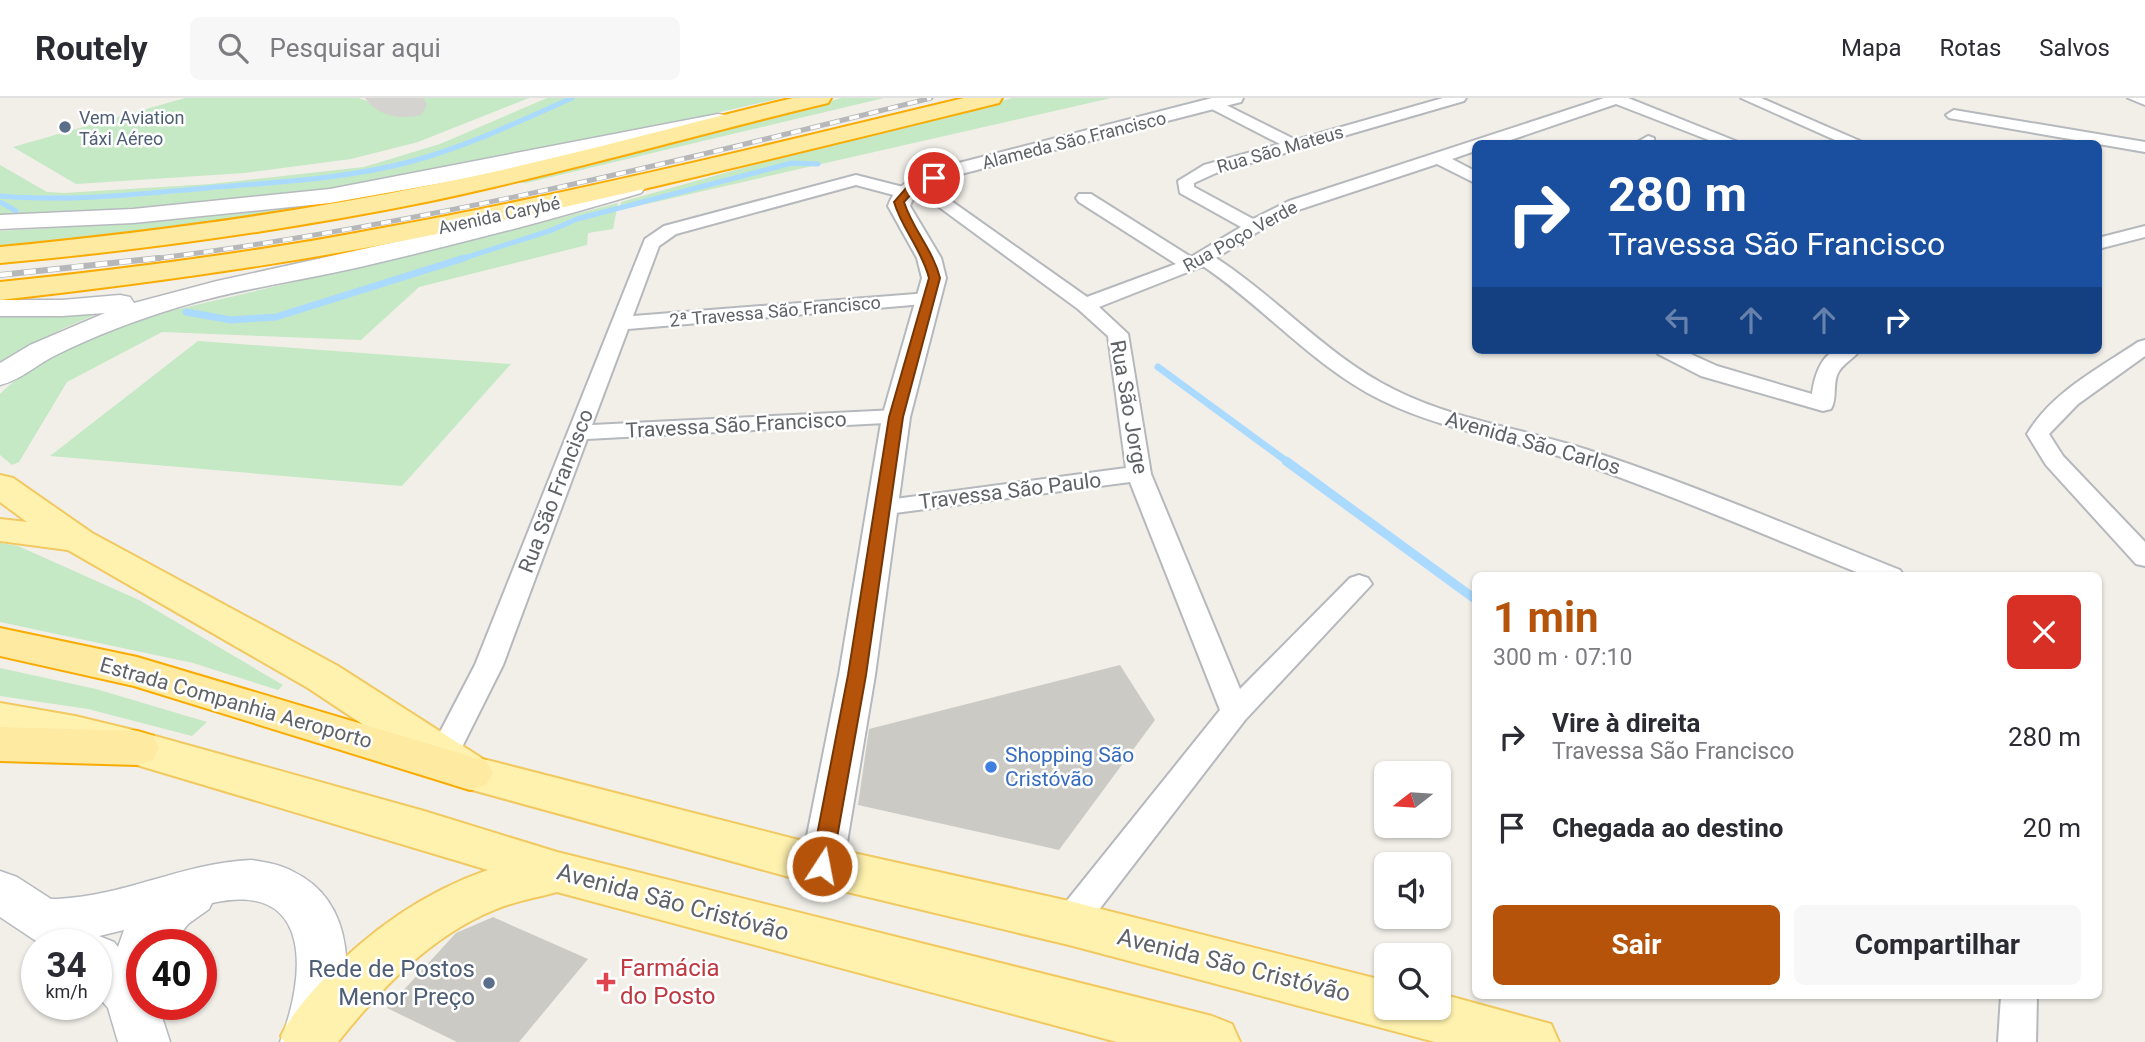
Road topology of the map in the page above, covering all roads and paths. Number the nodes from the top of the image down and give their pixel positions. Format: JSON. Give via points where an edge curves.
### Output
{"nodes":[{"id":1,"x":820,"y":98,"type":"edge"},
{"id":2,"x":991,"y":98,"type":"edge"},
{"id":3,"x":1234,"y":98,"type":"edge"},
{"id":4,"x":1460,"y":98,"type":"edge"},
{"id":5,"x":1615,"y":98,"type":"edge"},
{"id":6,"x":1748,"y":98,"type":"edge"},
{"id":7,"x":2135,"y":98,"type":"edge"},
{"id":8,"x":2145,"y":101,"type":"edge"},
{"id":9,"x":1213,"y":104,"type":"junction"},
{"id":10,"x":760,"y":113,"type":"junction"},
{"id":11,"x":1954,"y":115,"type":"dead end"},
{"id":12,"x":1494,"y":140,"type":"edge"},
{"id":13,"x":1725,"y":140,"type":"edge"},
{"id":14,"x":1849,"y":140,"type":"edge"},
{"id":15,"x":1294,"y":145,"type":"junction"},
{"id":16,"x":1472,"y":147,"type":"edge"},
{"id":17,"x":2145,"y":147,"type":"edge"},
{"id":18,"x":1439,"y":158,"type":"junction"},
{"id":19,"x":1472,"y":176,"type":"edge"},
{"id":20,"x":653,"y":181,"type":"junction"},
{"id":21,"x":911,"y":189,"type":"junction"},
{"id":22,"x":1084,"y":198,"type":"dead end"},
{"id":23,"x":0,"y":224,"type":"edge"},
{"id":24,"x":1254,"y":227,"type":"junction"},
{"id":25,"x":2145,"y":232,"type":"edge"},
{"id":26,"x":2102,"y":243,"type":"edge"},
{"id":27,"x":0,"y":255,"type":"edge"},
{"id":28,"x":1198,"y":262,"type":"junction"},
{"id":29,"x":242,"y":284,"type":"junction"},
{"id":30,"x":0,"y":292,"type":"edge"},
{"id":31,"x":929,"y":299,"type":"junction"},
{"id":32,"x":1085,"y":305,"type":"junction"},
{"id":33,"x":0,"y":308,"type":"edge"},
{"id":34,"x":622,"y":323,"type":"junction"},
{"id":35,"x":2145,"y":346,"type":"edge"},
{"id":36,"x":1673,"y":354,"type":"edge"},
{"id":37,"x":1844,"y":354,"type":"edge"},
{"id":38,"x":0,"y":376,"type":"edge"},
{"id":39,"x":896,"y":417,"type":"junction"},
{"id":40,"x":577,"y":433,"type":"junction"},
{"id":41,"x":1139,"y":474,"type":"junction"},
{"id":42,"x":0,"y":486,"type":"edge"},
{"id":43,"x":880,"y":508,"type":"junction"},
{"id":44,"x":0,"y":530,"type":"edge"},
{"id":45,"x":79,"y":541,"type":"junction"},
{"id":46,"x":2145,"y":558,"type":"edge"},
{"id":47,"x":1881,"y":572,"type":"edge"},
{"id":48,"x":1359,"y":584,"type":"dead end"},
{"id":49,"x":0,"y":642,"type":"edge"},
{"id":50,"x":1235,"y":712,"type":"junction"},
{"id":51,"x":6,"y":727,"type":"edge"},
{"id":52,"x":137,"y":748,"type":"joint"},
{"id":53,"x":456,"y":765,"type":"junction"},
{"id":54,"x":822,"y":866,"type":"junction"},
{"id":55,"x":557,"y":872,"type":"junction"},
{"id":56,"x":204,"y":886,"type":"junction"},
{"id":57,"x":0,"y":891,"type":"edge"},
{"id":58,"x":1069,"y":923,"type":"junction"},
{"id":59,"x":58,"y":929,"type":"edge"},
{"id":60,"x":74,"y":929,"type":"edge"},
{"id":61,"x":156,"y":929,"type":"edge"},
{"id":62,"x":112,"y":982,"type":"edge"},
{"id":63,"x":2018,"y":999,"type":"edge"},
{"id":64,"x":1374,"y":1002,"type":"edge"},
{"id":65,"x":126,"y":1003,"type":"edge"},
{"id":66,"x":1446,"y":1020,"type":"edge"},
{"id":67,"x":1131,"y":1032,"type":"edge"},
{"id":68,"x":308,"y":1039,"type":"edge"},
{"id":69,"x":1212,"y":1042,"type":"edge"},
{"id":70,"x":1531,"y":1042,"type":"edge"},
{"id":71,"x":2017,"y":1042,"type":"edge"}],
"edges":[{"from":1,"to":10,"type":"highway","name":"Avenida Carybé"},
{"from":2,"to":20,"type":"highway","name":"Avenida Carybé"},
{"from":3,"to":9,"type":"street","name":"Alameda São Francisco"},
{"from":4,"to":15,"type":"street","name":"Rua São Mateus"},
{"from":5,"to":12,"type":"street"},
{"from":5,"to":13,"type":"street"},
{"from":6,"to":14,"type":"street"},
{"from":7,"to":8,"type":"street"},
{"from":9,"to":15,"type":"street"},
{"from":9,"to":21,"type":"street","name":"Alameda São Francisco","via":[[954,170]]},
{"from":10,"to":23,"type":"main road","via":[[373,189],[205,210]]},
{"from":10,"to":27,"type":"highway","name":"Avenida Carybé","via":[[379,204],[181,235]]},
{"from":11,"to":17,"type":"street"},
{"from":15,"to":24,"type":"street","name":"Rua São Mateus","via":[[1210,169],[1186,181],[1184,187],[1190,192]]},
{"from":16,"to":18,"type":"street","name":"Rua Poço Verde"},
{"from":18,"to":19,"type":"street"},
{"from":18,"to":24,"type":"street","name":"Rua Poço Verde","via":[[1295,205]]},
{"from":20,"to":29,"type":"main road","via":[[544,215]]},
{"from":20,"to":30,"type":"highway","name":"Avenida Carybé","via":[[494,217],[295,254]]},
{"from":21,"to":31,"type":"street","via":[[899,206],[934,272]]},
{"from":21,"to":32,"type":"street","name":"Rua São Jorge"},
{"from":21,"to":34,"type":"street","name":"Rua São Francisco","via":[[854,181],[670,230],[651,243]]},
{"from":22,"to":28,"type":"street","name":"Avenida São Carlos"},
{"from":24,"to":28,"type":"street","name":"Rua Poço Verde"},
{"from":25,"to":26,"type":"street"},
{"from":28,"to":32,"type":"street","name":"Rua Poço Verde"},
{"from":28,"to":47,"type":"street","name":"Avenida São Carlos","via":[[1256,296],[1330,356],[1387,394],[1457,422],[1640,475]]},
{"from":29,"to":33,"type":"main road","via":[[99,306]]},
{"from":29,"to":38,"type":"main road","via":[[125,313],[67,337]]},
{"from":31,"to":34,"type":"street","name":"2ª Travessa São Francisco"},
{"from":31,"to":39,"type":"street"},
{"from":32,"to":41,"type":"street","name":"Rua São Jorge","via":[[1118,334]]},
{"from":34,"to":40,"type":"street","name":"Rua São Francisco"},
{"from":35,"to":46,"type":"street","via":[[2067,402],[2042,425],[2038,435],[2054,460]]},
{"from":36,"to":37,"type":"street","via":[[1709,371],[1823,404],[1830,364]]},
{"from":39,"to":40,"type":"street","name":"Travessa São Francisco"},
{"from":39,"to":43,"type":"street"},
{"from":40,"to":53,"type":"street","name":"Rua São Francisco"},
{"from":41,"to":43,"type":"street","name":"Travessa São Paulo"},
{"from":41,"to":50,"type":"street","name":"Rua São Jorge"},
{"from":42,"to":45,"type":"main road"},
{"from":43,"to":54,"type":"street","via":[[857,675]]},
{"from":44,"to":45,"type":"main road"},
{"from":45,"to":53,"type":"main road","via":[[323,677]]},
{"from":48,"to":50,"type":"street"},
{"from":49,"to":53,"type":"highway","name":"Estrada Companhia Aeroporto","via":[[137,672]]},
{"from":50,"to":58,"type":"street"},
{"from":51,"to":52,"type":"highway"},
{"from":52,"to":55,"type":"main road","name":"Avenida São Cristóvão"},
{"from":53,"to":54,"type":"main road","name":"Avenida São Cristóvão"},
{"from":54,"to":58,"type":"main road","name":"Avenida São Cristóvão"},
{"from":55,"to":67,"type":"main road","name":"Avenida São Cristóvão"},
{"from":55,"to":68,"type":"main road","via":[[467,899],[428,921],[345,991]]},
{"from":56,"to":60,"type":"main road"},
{"from":56,"to":61,"type":"main road","via":[[171,910]]},
{"from":56,"to":68,"type":"main road","via":[[236,878],[264,880],[285,887],[305,906],[318,931],[322,960]]},
{"from":57,"to":59,"type":"main road"},
{"from":58,"to":64,"type":"main road","name":"Avenida São Cristóvão"},
{"from":62,"to":65,"type":"main road"},
{"from":63,"to":71,"type":"street"},
{"from":66,"to":70,"type":"main road"},
{"from":67,"to":69,"type":"main road","name":"Avenida São Cristóvão"}]}
